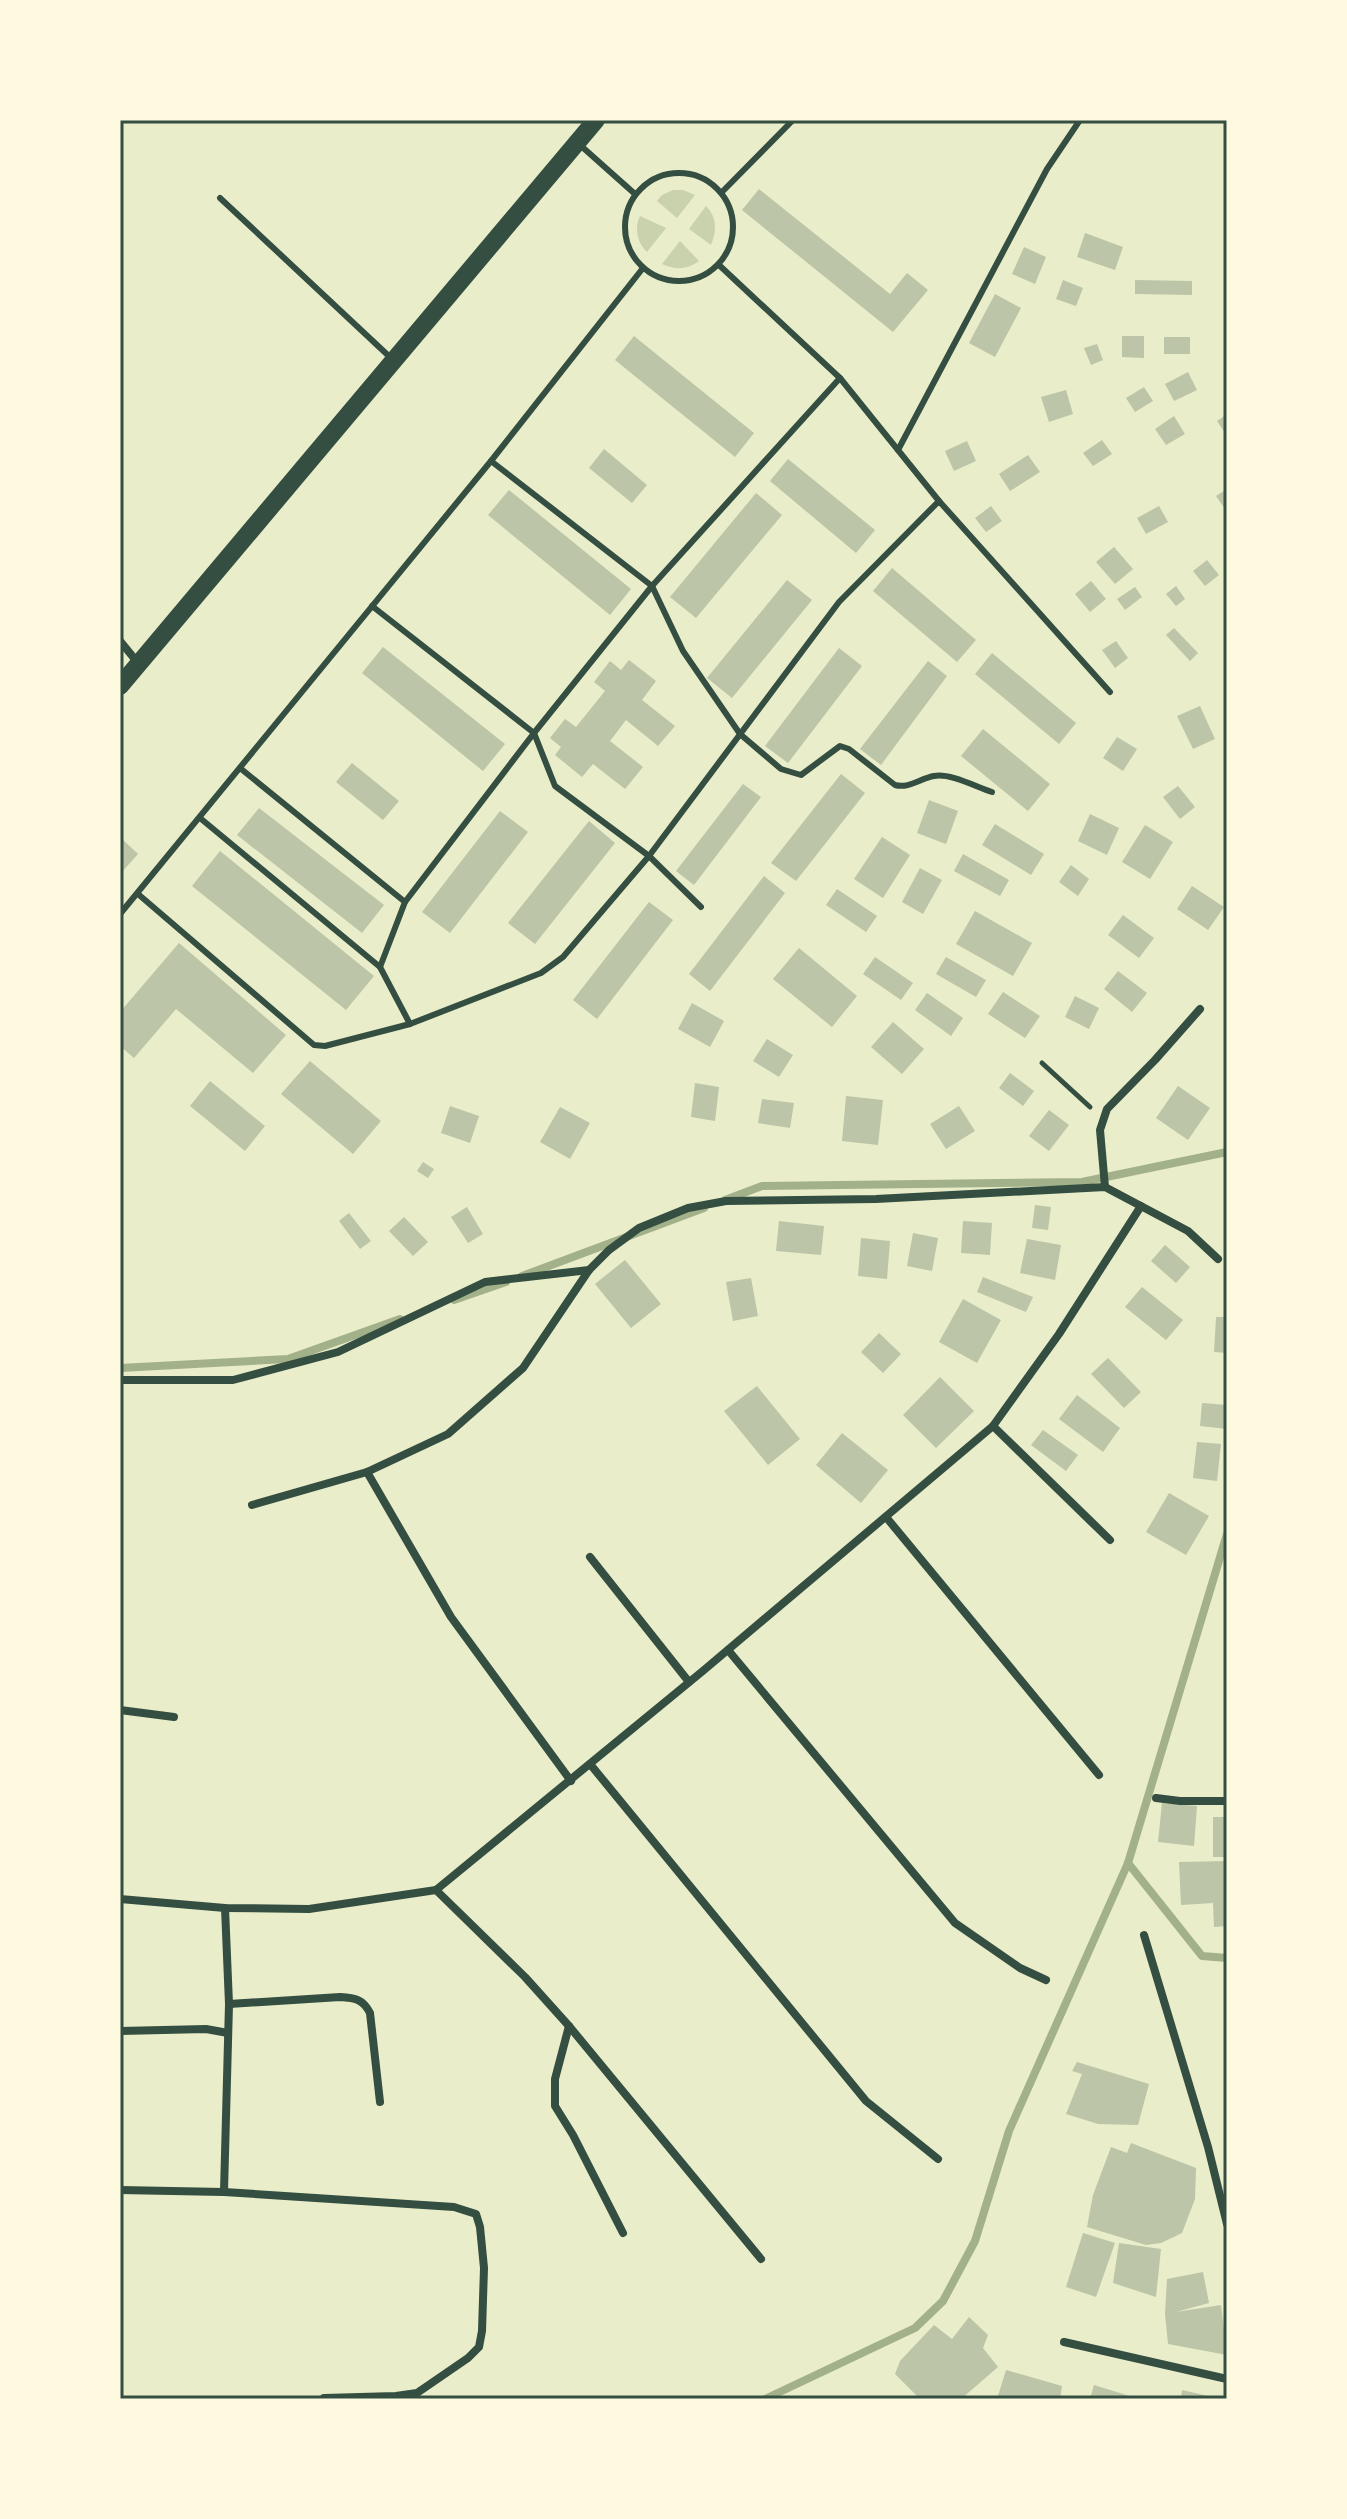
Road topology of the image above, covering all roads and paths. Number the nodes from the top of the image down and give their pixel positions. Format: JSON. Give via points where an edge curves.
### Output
{"nodes":[{"id":1,"x":596,"y":120,"type":"edge"},
{"id":2,"x":793,"y":120,"type":"edge"},
{"id":3,"x":1080,"y":120,"type":"edge"},
{"id":4,"x":577,"y":143,"type":"junction"},
{"id":5,"x":722,"y":192,"type":"junction"},
{"id":6,"x":635,"y":194,"type":"junction"},
{"id":7,"x":220,"y":198,"type":"dead end"},
{"id":8,"x":719,"y":265,"type":"junction"},
{"id":9,"x":643,"y":268,"type":"junction"},
{"id":10,"x":393,"y":360,"type":"junction"},
{"id":11,"x":840,"y":378,"type":"junction"},
{"id":12,"x":898,"y":450,"type":"junction"},
{"id":13,"x":491,"y":461,"type":"junction"},
{"id":14,"x":939,"y":501,"type":"junction"},
{"id":15,"x":652,"y":586,"type":"junction"},
{"id":16,"x":372,"y":606,"type":"junction"},
{"id":17,"x":120,"y":641,"type":"edge"},
{"id":18,"x":139,"y":664,"type":"junction"},
{"id":19,"x":120,"y":686,"type":"edge"},
{"id":20,"x":1110,"y":692,"type":"dead end"},
{"id":21,"x":534,"y":733,"type":"junction"},
{"id":22,"x":740,"y":734,"type":"junction"},
{"id":23,"x":240,"y":768,"type":"junction"},
{"id":24,"x":992,"y":792,"type":"dead end"},
{"id":25,"x":200,"y":818,"type":"junction"},
{"id":26,"x":649,"y":856,"type":"junction"},
{"id":27,"x":138,"y":894,"type":"junction"},
{"id":28,"x":405,"y":902,"type":"junction"},
{"id":29,"x":701,"y":907,"type":"dead end"},
{"id":30,"x":120,"y":914,"type":"edge"},
{"id":31,"x":380,"y":967,"type":"junction"},
{"id":32,"x":1200,"y":1009,"type":"dead end"},
{"id":33,"x":410,"y":1024,"type":"junction"},
{"id":34,"x":1042,"y":1063,"type":"dead end"},
{"id":35,"x":1102,"y":1119,"type":"junction"},
{"id":36,"x":1105,"y":1187,"type":"junction"},
{"id":37,"x":1141,"y":1206,"type":"junction"},
{"id":38,"x":1218,"y":1259,"type":"dead end"},
{"id":39,"x":589,"y":1270,"type":"junction"},
{"id":40,"x":120,"y":1380,"type":"edge"},
{"id":41,"x":993,"y":1426,"type":"junction"},
{"id":42,"x":367,"y":1472,"type":"junction"},
{"id":43,"x":252,"y":1505,"type":"dead end"},
{"id":44,"x":886,"y":1517,"type":"junction"},
{"id":45,"x":1110,"y":1540,"type":"dead end"},
{"id":46,"x":590,"y":1557,"type":"dead end"},
{"id":47,"x":728,"y":1650,"type":"junction"},
{"id":48,"x":689,"y":1682,"type":"junction"},
{"id":49,"x":120,"y":1710,"type":"edge"},
{"id":50,"x":174,"y":1717,"type":"dead end"},
{"id":51,"x":590,"y":1764,"type":"junction"},
{"id":52,"x":1099,"y":1775,"type":"dead end"},
{"id":53,"x":571,"y":1781,"type":"junction"},
{"id":54,"x":1156,"y":1798,"type":"dead end"},
{"id":55,"x":1227,"y":1801,"type":"edge"},
{"id":56,"x":436,"y":1890,"type":"junction"},
{"id":57,"x":120,"y":1899,"type":"edge"},
{"id":58,"x":225,"y":1908,"type":"junction"},
{"id":59,"x":1144,"y":1935,"type":"dead end"},
{"id":60,"x":1046,"y":1980,"type":"dead end"},
{"id":61,"x":229,"y":2004,"type":"junction"},
{"id":62,"x":569,"y":2026,"type":"junction"},
{"id":63,"x":120,"y":2031,"type":"edge"},
{"id":64,"x":228,"y":2033,"type":"junction"},
{"id":65,"x":380,"y":2102,"type":"dead end"},
{"id":66,"x":938,"y":2159,"type":"dead end"},
{"id":67,"x":120,"y":2190,"type":"edge"},
{"id":68,"x":224,"y":2192,"type":"junction"},
{"id":69,"x":1227,"y":2224,"type":"edge"},
{"id":70,"x":623,"y":2233,"type":"dead end"},
{"id":71,"x":761,"y":2259,"type":"dead end"},
{"id":72,"x":1064,"y":2342,"type":"dead end"},
{"id":73,"x":1227,"y":2379,"type":"edge"},
{"id":74,"x":324,"y":2398,"type":"edge"}],
"edges":[{"from":1,"to":4,"type":"main road"},
{"from":2,"to":5,"type":"lane"},
{"from":3,"to":12,"type":"lane","via":[[1047,169]]},
{"from":4,"to":6,"type":"lane"},
{"from":4,"to":10,"type":"main road"},
{"from":5,"to":6,"type":"lane","via":[[694,174],[677,172],[661,175]]},
{"from":5,"to":8,"type":"lane","via":[[734,221],[728,252]]},
{"from":6,"to":9,"type":"lane","via":[[624,225],[626,241]]},
{"from":7,"to":10,"type":"lane"},
{"from":8,"to":9,"type":"lane","via":[[690,281],[665,279]]},
{"from":8,"to":11,"type":"lane"},
{"from":9,"to":13,"type":"lane"},
{"from":10,"to":18,"type":"main road"},
{"from":11,"to":12,"type":"lane"},
{"from":11,"to":15,"type":"lane"},
{"from":12,"to":14,"type":"lane"},
{"from":13,"to":15,"type":"lane"},
{"from":13,"to":16,"type":"lane"},
{"from":14,"to":20,"type":"lane"},
{"from":14,"to":22,"type":"lane","via":[[839,602]]},
{"from":15,"to":21,"type":"lane"},
{"from":15,"to":22,"type":"lane","via":[[683,651]]},
{"from":16,"to":21,"type":"lane"},
{"from":16,"to":23,"type":"lane"},
{"from":17,"to":18,"type":"street"},
{"from":18,"to":19,"type":"main road"},
{"from":21,"to":26,"type":"lane","via":[[555,786]]},
{"from":21,"to":28,"type":"lane"},
{"from":22,"to":24,"type":"lane","via":[[791,774],[801,775],[840,746],[895,785],[942,776]]},
{"from":22,"to":26,"type":"lane"},
{"from":23,"to":25,"type":"lane"},
{"from":23,"to":28,"type":"lane"},
{"from":25,"to":27,"type":"lane"},
{"from":25,"to":31,"type":"lane"},
{"from":26,"to":29,"type":"lane"},
{"from":26,"to":33,"type":"lane","via":[[563,957],[541,973]]},
{"from":27,"to":30,"type":"lane"},
{"from":27,"to":33,"type":"lane","via":[[314,1045]]},
{"from":28,"to":31,"type":"lane"},
{"from":31,"to":33,"type":"lane"},
{"from":32,"to":35,"type":"street"},
{"from":34,"to":35,"type":"path"},
{"from":35,"to":36,"type":"street"},
{"from":36,"to":37,"type":"street"},
{"from":36,"to":39,"type":"street","via":[[726,1201],[688,1208],[639,1228]]},
{"from":37,"to":38,"type":"street","via":[[1188,1231]]},
{"from":37,"to":41,"type":"street"},
{"from":39,"to":40,"type":"street","via":[[485,1282],[338,1352],[233,1380]]},
{"from":39,"to":42,"type":"street","via":[[523,1368],[448,1434]]},
{"from":41,"to":44,"type":"street"},
{"from":41,"to":45,"type":"street"},
{"from":42,"to":43,"type":"street"},
{"from":42,"to":53,"type":"street","via":[[451,1617]]},
{"from":44,"to":47,"type":"street"},
{"from":44,"to":52,"type":"street"},
{"from":46,"to":48,"type":"street"},
{"from":47,"to":48,"type":"street"},
{"from":47,"to":60,"type":"street","via":[[955,1923]]},
{"from":48,"to":51,"type":"street"},
{"from":49,"to":50,"type":"street"},
{"from":51,"to":53,"type":"street"},
{"from":51,"to":66,"type":"street","via":[[856,2090]]},
{"from":53,"to":56,"type":"street"},
{"from":54,"to":55,"type":"street"},
{"from":56,"to":58,"type":"street","via":[[321,1908]]},
{"from":56,"to":62,"type":"street"},
{"from":57,"to":58,"type":"street"},
{"from":58,"to":61,"type":"street"},
{"from":59,"to":69,"type":"street"},
{"from":61,"to":64,"type":"street"},
{"from":61,"to":65,"type":"street","via":[[340,1997],[365,2003]]},
{"from":62,"to":70,"type":"street","via":[[555,2079],[555,2106]]},
{"from":62,"to":71,"type":"street"},
{"from":63,"to":64,"type":"street"},
{"from":64,"to":68,"type":"street"},
{"from":67,"to":68,"type":"street"},
{"from":68,"to":74,"type":"street","via":[[454,2207],[476,2214],[484,2268],[479,2347],[417,2393]]},
{"from":72,"to":73,"type":"street"}]}
